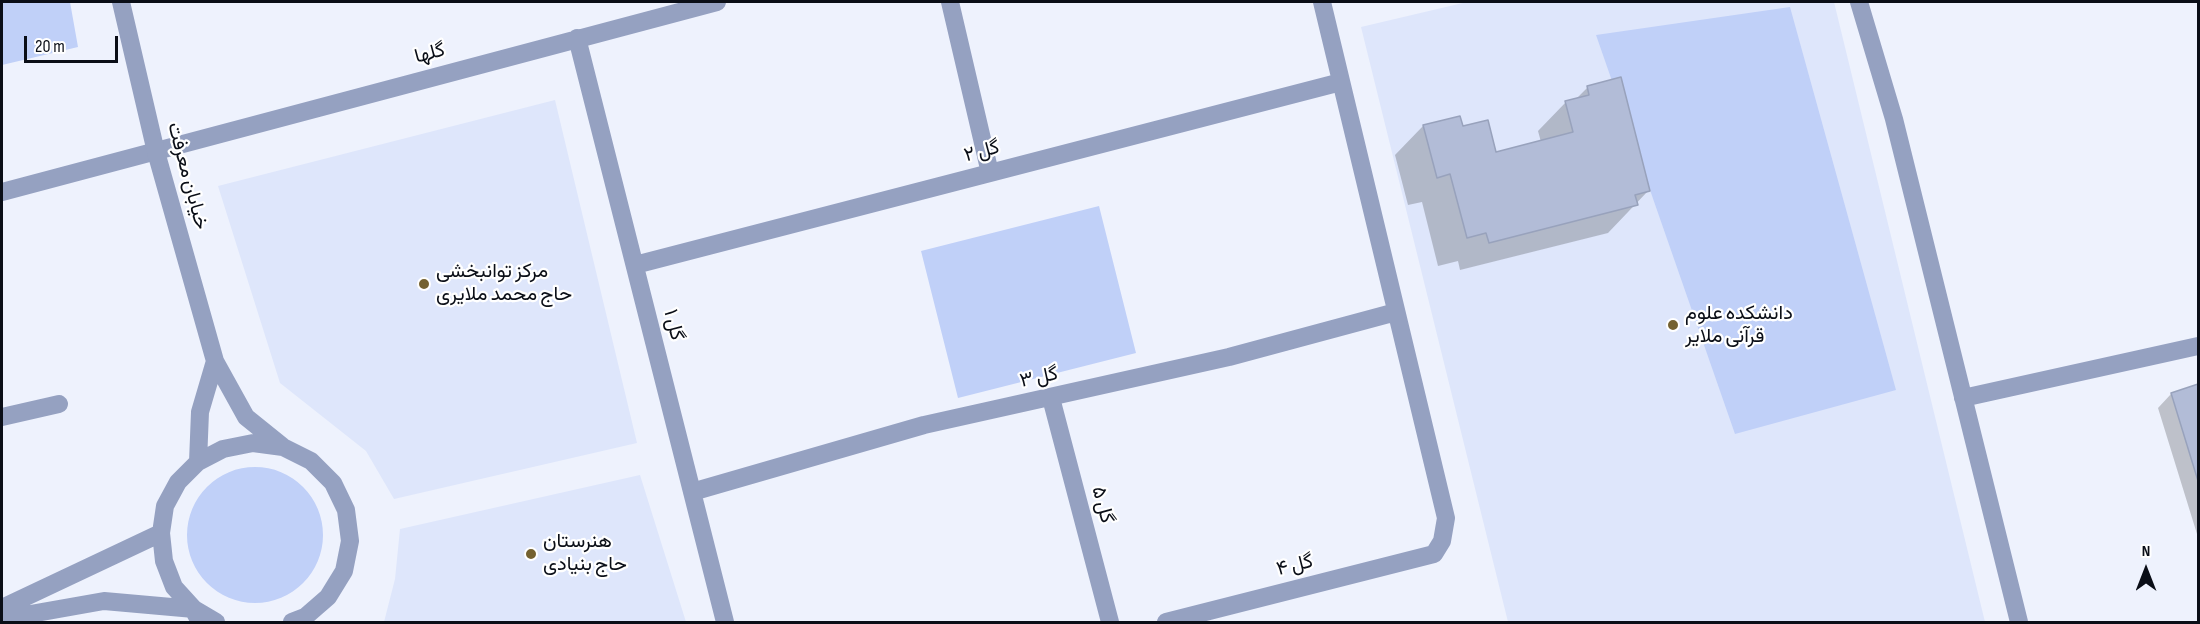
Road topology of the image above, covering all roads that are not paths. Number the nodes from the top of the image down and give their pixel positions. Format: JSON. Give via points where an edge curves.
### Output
{"nodes":[{"id":1,"x":121,"y":2,"type":"edge"},
{"id":2,"x":717,"y":2,"type":"edge"},
{"id":3,"x":950,"y":2,"type":"edge"},
{"id":4,"x":1322,"y":2,"type":"edge"},
{"id":5,"x":1859,"y":2,"type":"edge"},
{"id":6,"x":578,"y":38,"type":"junction"},
{"id":7,"x":1341,"y":82,"type":"junction"},
{"id":8,"x":156,"y":152,"type":"junction"},
{"id":9,"x":990,"y":173,"type":"junction"},
{"id":10,"x":2,"y":192,"type":"edge"},
{"id":11,"x":635,"y":265,"type":"junction"},
{"id":12,"x":1396,"y":312,"type":"junction"},
{"id":13,"x":2199,"y":346,"type":"edge"},
{"id":14,"x":215,"y":361,"type":"junction"},
{"id":15,"x":1051,"y":398,"type":"junction"},
{"id":16,"x":1963,"y":398,"type":"junction"},
{"id":17,"x":59,"y":404,"type":"dead end"},
{"id":18,"x":2,"y":417,"type":"edge"},
{"id":19,"x":284,"y":447,"type":"junction"},
{"id":20,"x":198,"y":462,"type":"junction"},
{"id":21,"x":692,"y":492,"type":"junction"},
{"id":22,"x":160,"y":533,"type":"junction"},
{"id":23,"x":2,"y":608,"type":"edge"},
{"id":24,"x":196,"y":616,"type":"edge"},
{"id":25,"x":2,"y":619,"type":"edge"},
{"id":26,"x":300,"y":621,"type":"edge"},
{"id":27,"x":216,"y":622,"type":"edge"},
{"id":28,"x":725,"y":622,"type":"edge"},
{"id":29,"x":1110,"y":622,"type":"edge"},
{"id":30,"x":1166,"y":622,"type":"edge"},
{"id":31,"x":2019,"y":622,"type":"edge"}],
"edges":[{"from":1,"to":8,"type":"street","name":"خیابان معرفت"},
{"from":2,"to":6,"type":"street","name":"گلها"},
{"from":3,"to":9,"type":"street"},
{"from":4,"to":7,"type":"street"},
{"from":5,"to":16,"type":"street","via":[[1894,119]]},
{"from":6,"to":8,"type":"street","name":"گلها"},
{"from":6,"to":11,"type":"street","name":"گل ۱"},
{"from":7,"to":9,"type":"street","name":"گل ۲"},
{"from":7,"to":12,"type":"street"},
{"from":8,"to":10,"type":"street","name":"گلها"},
{"from":8,"to":14,"type":"street","name":"خیابان معرفت"},
{"from":9,"to":11,"type":"street","name":"گل ۲"},
{"from":11,"to":21,"type":"street","name":"گل ۱"},
{"from":12,"to":15,"type":"street","name":"گل ۳","via":[[1228,357]]},
{"from":12,"to":30,"type":"street","name":"گل ۴","via":[[1446,518],[1442,541],[1434,554]]},
{"from":13,"to":16,"type":"street"},
{"from":14,"to":19,"type":"street","name":"خیابان معرفت","via":[[246,417]]},
{"from":14,"to":20,"type":"street","via":[[201,412]]},
{"from":15,"to":21,"type":"street","name":"گل ۳","via":[[924,425]]},
{"from":15,"to":29,"type":"street","name":"گل ۵"},
{"from":16,"to":31,"type":"street"},
{"from":17,"to":18,"type":"street"},
{"from":19,"to":20,"type":"street","via":[[253,443],[223,449]]},
{"from":19,"to":26,"type":"street","via":[[311,461],[333,483],[346,510],[350,541],[344,571],[328,597]]},
{"from":20,"to":22,"type":"street","via":[[178,482],[165,506]]},
{"from":21,"to":28,"type":"street","name":"گل ۱"},
{"from":22,"to":23,"type":"street"},
{"from":22,"to":24,"type":"street","via":[[164,561],[174,587]]},
{"from":24,"to":25,"type":"street","via":[[104,601]]},
{"from":24,"to":27,"type":"street"}]}
